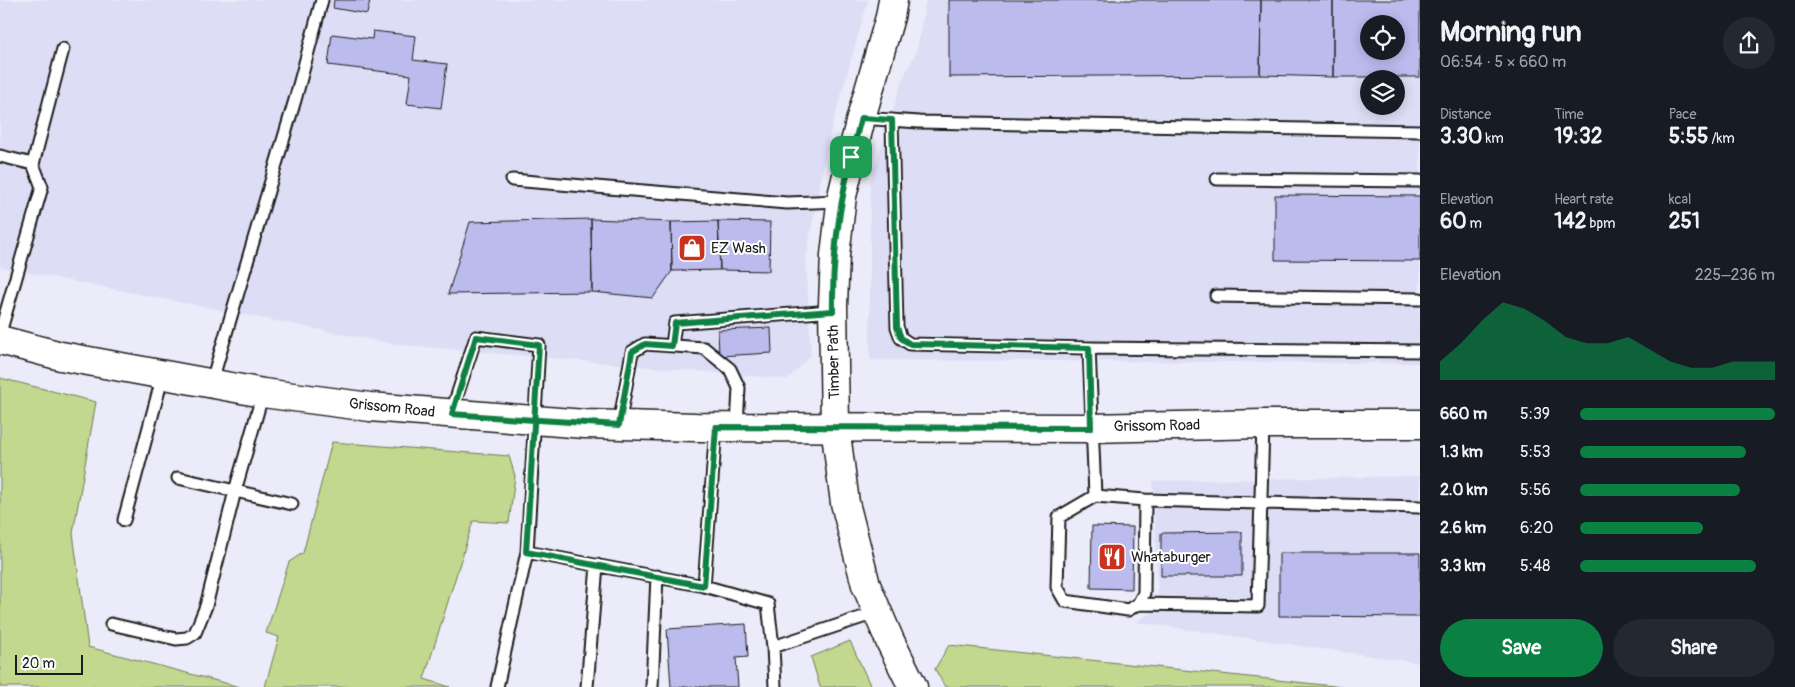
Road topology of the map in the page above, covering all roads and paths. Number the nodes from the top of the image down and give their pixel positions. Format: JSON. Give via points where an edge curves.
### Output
{"nodes":[{"id":1,"x":322,"y":0,"type":"edge"},
{"id":2,"x":893,"y":0,"type":"edge"},
{"id":3,"x":64,"y":49,"type":"dead end"},
{"id":4,"x":861,"y":118,"type":"junction"},
{"id":5,"x":892,"y":120,"type":"junction"},
{"id":6,"x":1420,"y":131,"type":"edge"},
{"id":7,"x":0,"y":156,"type":"edge"},
{"id":8,"x":33,"y":164,"type":"junction"},
{"id":9,"x":1217,"y":179,"type":"dead end"},
{"id":10,"x":512,"y":180,"type":"dead end"},
{"id":11,"x":1420,"y":181,"type":"edge"},
{"id":12,"x":841,"y":201,"type":"junction"},
{"id":13,"x":1216,"y":296,"type":"dead end"},
{"id":14,"x":1420,"y":298,"type":"edge"},
{"id":15,"x":833,"y":311,"type":"junction"},
{"id":16,"x":0,"y":333,"type":"edge"},
{"id":17,"x":0,"y":340,"type":"edge"},
{"id":18,"x":672,"y":346,"type":"junction"},
{"id":19,"x":1089,"y":348,"type":"junction"},
{"id":20,"x":1420,"y":351,"type":"edge"},
{"id":21,"x":163,"y":375,"type":"junction"},
{"id":22,"x":211,"y":384,"type":"junction"},
{"id":23,"x":264,"y":392,"type":"junction"},
{"id":24,"x":452,"y":414,"type":"junction"},
{"id":25,"x":534,"y":420,"type":"junction"},
{"id":26,"x":1263,"y":424,"type":"junction"},
{"id":27,"x":1420,"y":424,"type":"edge"},
{"id":28,"x":619,"y":425,"type":"junction"},
{"id":29,"x":835,"y":426,"type":"junction"},
{"id":30,"x":726,"y":427,"type":"junction"},
{"id":31,"x":1091,"y":428,"type":"junction"},
{"id":32,"x":178,"y":478,"type":"dead end"},
{"id":33,"x":235,"y":491,"type":"junction"},
{"id":34,"x":1095,"y":496,"type":"junction"},
{"id":35,"x":1145,"y":500,"type":"junction"},
{"id":36,"x":1260,"y":503,"type":"junction"},
{"id":37,"x":292,"y":504,"type":"dead end"},
{"id":38,"x":1420,"y":506,"type":"edge"},
{"id":39,"x":124,"y":520,"type":"dead end"},
{"id":40,"x":526,"y":552,"type":"junction"},
{"id":41,"x":597,"y":565,"type":"junction"},
{"id":42,"x":657,"y":576,"type":"junction"},
{"id":43,"x":704,"y":586,"type":"junction"},
{"id":44,"x":1138,"y":604,"type":"junction"},
{"id":45,"x":878,"y":612,"type":"junction"},
{"id":46,"x":111,"y":624,"type":"dead end"},
{"id":47,"x":773,"y":647,"type":"junction"},
{"id":48,"x":498,"y":687,"type":"edge"},
{"id":49,"x":588,"y":687,"type":"edge"},
{"id":50,"x":652,"y":687,"type":"edge"},
{"id":51,"x":775,"y":687,"type":"edge"},
{"id":52,"x":913,"y":687,"type":"edge"}],
"edges":[{"from":1,"to":22,"type":"lane","via":[[296,100]]},
{"from":2,"to":4,"type":"main road","name":"Timber Path"},
{"from":3,"to":8,"type":"lane"},
{"from":4,"to":5,"type":"lane"},
{"from":4,"to":12,"type":"main road","name":"Timber Path"},
{"from":5,"to":6,"type":"lane"},
{"from":5,"to":19,"type":"lane","via":[[897,327],[901,338],[910,344]]},
{"from":7,"to":8,"type":"lane"},
{"from":8,"to":16,"type":"lane","via":[[42,186]]},
{"from":9,"to":11,"type":"lane"},
{"from":10,"to":12,"type":"lane","via":[[787,203]]},
{"from":12,"to":15,"type":"main road","name":"Timber Path"},
{"from":13,"to":14,"type":"lane"},
{"from":15,"to":18,"type":"lane","via":[[675,323]]},
{"from":15,"to":29,"type":"main road","name":"Timber Path"},
{"from":17,"to":21,"type":"main road","name":"Grissom Road","via":[[61,356]]},
{"from":18,"to":28,"type":"lane","via":[[645,344],[632,352]]},
{"from":18,"to":30,"type":"lane","via":[[704,348],[730,369],[739,388]]},
{"from":19,"to":20,"type":"lane"},
{"from":19,"to":31,"type":"lane"},
{"from":21,"to":22,"type":"main road","name":"Grissom Road"},
{"from":21,"to":39,"type":"lane"},
{"from":22,"to":23,"type":"main road","name":"Grissom Road"},
{"from":23,"to":24,"type":"main road","name":"Grissom Road","via":[[370,407]]},
{"from":23,"to":33,"type":"lane"},
{"from":24,"to":25,"type":"main road","name":"Grissom Road"},
{"from":24,"to":25,"type":"lane","via":[[476,337],[539,345]]},
{"from":25,"to":28,"type":"main road","name":"Grissom Road"},
{"from":25,"to":40,"type":"lane"},
{"from":26,"to":27,"type":"main road","name":"Grissom Road"},
{"from":26,"to":31,"type":"main road","name":"Grissom Road"},
{"from":26,"to":36,"type":"lane"},
{"from":28,"to":30,"type":"main road","name":"Grissom Road"},
{"from":29,"to":30,"type":"main road","name":"Grissom Road"},
{"from":29,"to":31,"type":"main road","name":"Grissom Road"},
{"from":29,"to":45,"type":"main road","name":"Timber Path","via":[[845,503],[866,585]]},
{"from":30,"to":43,"type":"lane"},
{"from":31,"to":34,"type":"lane"},
{"from":32,"to":33,"type":"lane"},
{"from":33,"to":37,"type":"lane"},
{"from":33,"to":46,"type":"lane","via":[[206,606],[195,633],[176,639]]},
{"from":34,"to":35,"type":"lane"},
{"from":34,"to":44,"type":"lane","via":[[1060,517],[1057,587],[1065,601],[1128,610]]},
{"from":35,"to":36,"type":"lane"},
{"from":35,"to":44,"type":"lane","via":[[1144,593]]},
{"from":36,"to":38,"type":"lane"},
{"from":36,"to":44,"type":"lane","via":[[1258,606]]},
{"from":40,"to":41,"type":"lane"},
{"from":40,"to":48,"type":"lane"},
{"from":41,"to":42,"type":"lane"},
{"from":41,"to":49,"type":"lane"},
{"from":42,"to":43,"type":"lane"},
{"from":42,"to":50,"type":"lane"},
{"from":43,"to":47,"type":"lane","via":[[768,604]]},
{"from":45,"to":47,"type":"lane"},
{"from":45,"to":52,"type":"main road","name":"Timber Path"},
{"from":47,"to":51,"type":"lane"}]}
